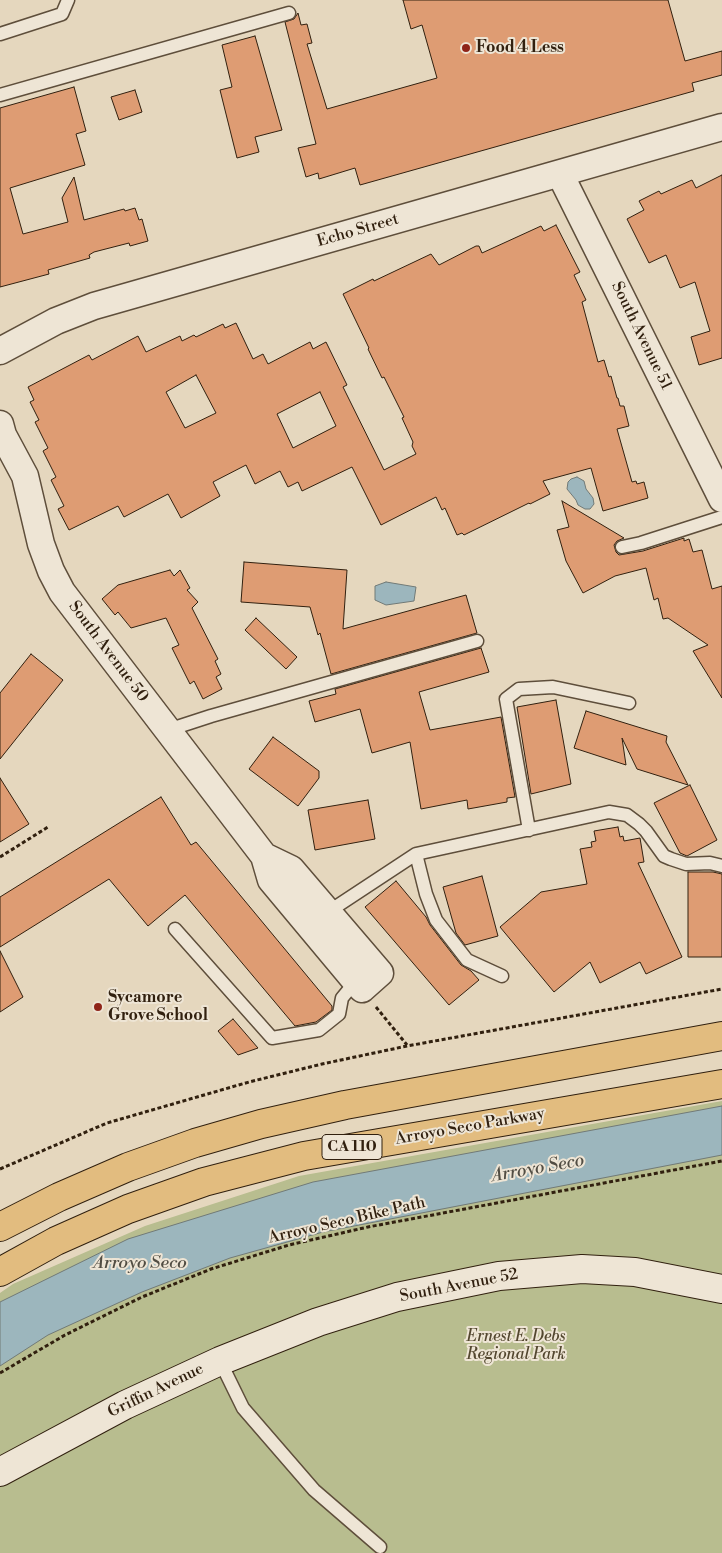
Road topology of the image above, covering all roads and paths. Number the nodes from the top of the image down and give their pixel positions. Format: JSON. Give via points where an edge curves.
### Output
{"nodes":[{"id":1,"x":68,"y":0,"type":"edge"},
{"id":2,"x":289,"y":13,"type":"dead end"},
{"id":3,"x":0,"y":34,"type":"edge"},
{"id":4,"x":0,"y":95,"type":"edge"},
{"id":5,"x":722,"y":128,"type":"edge"},
{"id":6,"x":560,"y":174,"type":"junction"},
{"id":7,"x":0,"y":351,"type":"edge"},
{"id":8,"x":1,"y":429,"type":"edge"},
{"id":9,"x":0,"y":467,"type":"edge"},
{"id":10,"x":722,"y":499,"type":"edge"},
{"id":11,"x":722,"y":517,"type":"edge"},
{"id":12,"x":622,"y":547,"type":"dead end"},
{"id":13,"x":477,"y":641,"type":"dead end"},
{"id":14,"x":629,"y":703,"type":"dead end"},
{"id":15,"x":168,"y":730,"type":"junction"},
{"id":16,"x":48,"y":827,"type":"dead end"},
{"id":17,"x":529,"y":830,"type":"junction"},
{"id":18,"x":416,"y":854,"type":"junction"},
{"id":19,"x":264,"y":856,"type":"junction"},
{"id":20,"x":0,"y":857,"type":"edge"},
{"id":21,"x":722,"y":866,"type":"edge"},
{"id":22,"x":328,"y":912,"type":"junction"},
{"id":23,"x":175,"y":929,"type":"dead end"},
{"id":24,"x":502,"y":976,"type":"dead end"},
{"id":25,"x":359,"y":985,"type":"junction"},
{"id":26,"x":722,"y":989,"type":"edge"},
{"id":27,"x":722,"y":1036,"type":"edge"},
{"id":28,"x":407,"y":1046,"type":"junction"},
{"id":29,"x":722,"y":1084,"type":"edge"},
{"id":30,"x":722,"y":1161,"type":"edge"},
{"id":31,"x":0,"y":1169,"type":"edge"},
{"id":32,"x":0,"y":1227,"type":"edge"},
{"id":33,"x":0,"y":1272,"type":"edge"},
{"id":34,"x":722,"y":1289,"type":"edge"},
{"id":35,"x":318,"y":1322,"type":"joint"},
{"id":36,"x":220,"y":1360,"type":"junction"},
{"id":37,"x":0,"y":1372,"type":"edge"},
{"id":38,"x":0,"y":1472,"type":"edge"},
{"id":39,"x":380,"y":1547,"type":"dead end"}],
"edges":[{"from":1,"to":3,"type":"lane","via":[[62,14]]},
{"from":2,"to":4,"type":"lane"},
{"from":5,"to":6,"type":"street","name":"Echo Street"},
{"from":6,"to":7,"type":"street","name":"Echo Street","via":[[94,306],[56,321]]},
{"from":6,"to":10,"type":"street","name":"South Avenue 51"},
{"from":8,"to":9,"type":"street"},
{"from":8,"to":15,"type":"street","name":"South Avenue 50","via":[[25,476],[41,544],[62,592]]},
{"from":11,"to":12,"type":"lane"},
{"from":13,"to":15,"type":"lane"},
{"from":14,"to":17,"type":"lane","via":[[553,687],[519,689],[506,699]]},
{"from":15,"to":19,"type":"street","name":"South Avenue 50"},
{"from":16,"to":20,"type":"path"},
{"from":17,"to":18,"type":"lane"},
{"from":17,"to":21,"type":"lane","via":[[609,812],[627,815],[671,860]]},
{"from":18,"to":22,"type":"lane"},
{"from":18,"to":24,"type":"lane","via":[[436,920],[467,960]]},
{"from":19,"to":22,"type":"street","name":"South Avenue 50","via":[[291,869]]},
{"from":19,"to":25,"type":"street","name":"South Avenue 50","via":[[271,880]]},
{"from":22,"to":25,"type":"street","name":"South Avenue 50","via":[[380,973]]},
{"from":23,"to":25,"type":"lane","via":[[272,1038],[319,1030],[339,1014],[342,998]]},
{"from":25,"to":28,"type":"path"},
{"from":26,"to":28,"type":"path"},
{"from":27,"to":32,"type":"highway","number":"CA 110","via":[[354,1103],[261,1124],[128,1167]]},
{"from":28,"to":31,"type":"path","via":[[249,1082],[107,1123]]},
{"from":29,"to":33,"type":"highway","name":"Arroyo Seco Parkway","number":"CA 110","via":[[304,1156],[241,1172],[128,1209],[56,1241]]},
{"from":30,"to":37,"type":"path","name":"Arroyo Seco Bike Path","via":[[368,1227],[289,1245],[142,1297]]},
{"from":34,"to":35,"type":"street","name":"South Avenue 52","via":[[635,1272],[582,1269],[499,1276],[397,1297]]},
{"from":35,"to":36,"type":"street","name":"Griffin Avenue"},
{"from":36,"to":38,"type":"street","name":"Griffin Avenue","via":[[126,1405]]},
{"from":36,"to":39,"type":"lane","via":[[243,1408],[314,1490]]}]}
